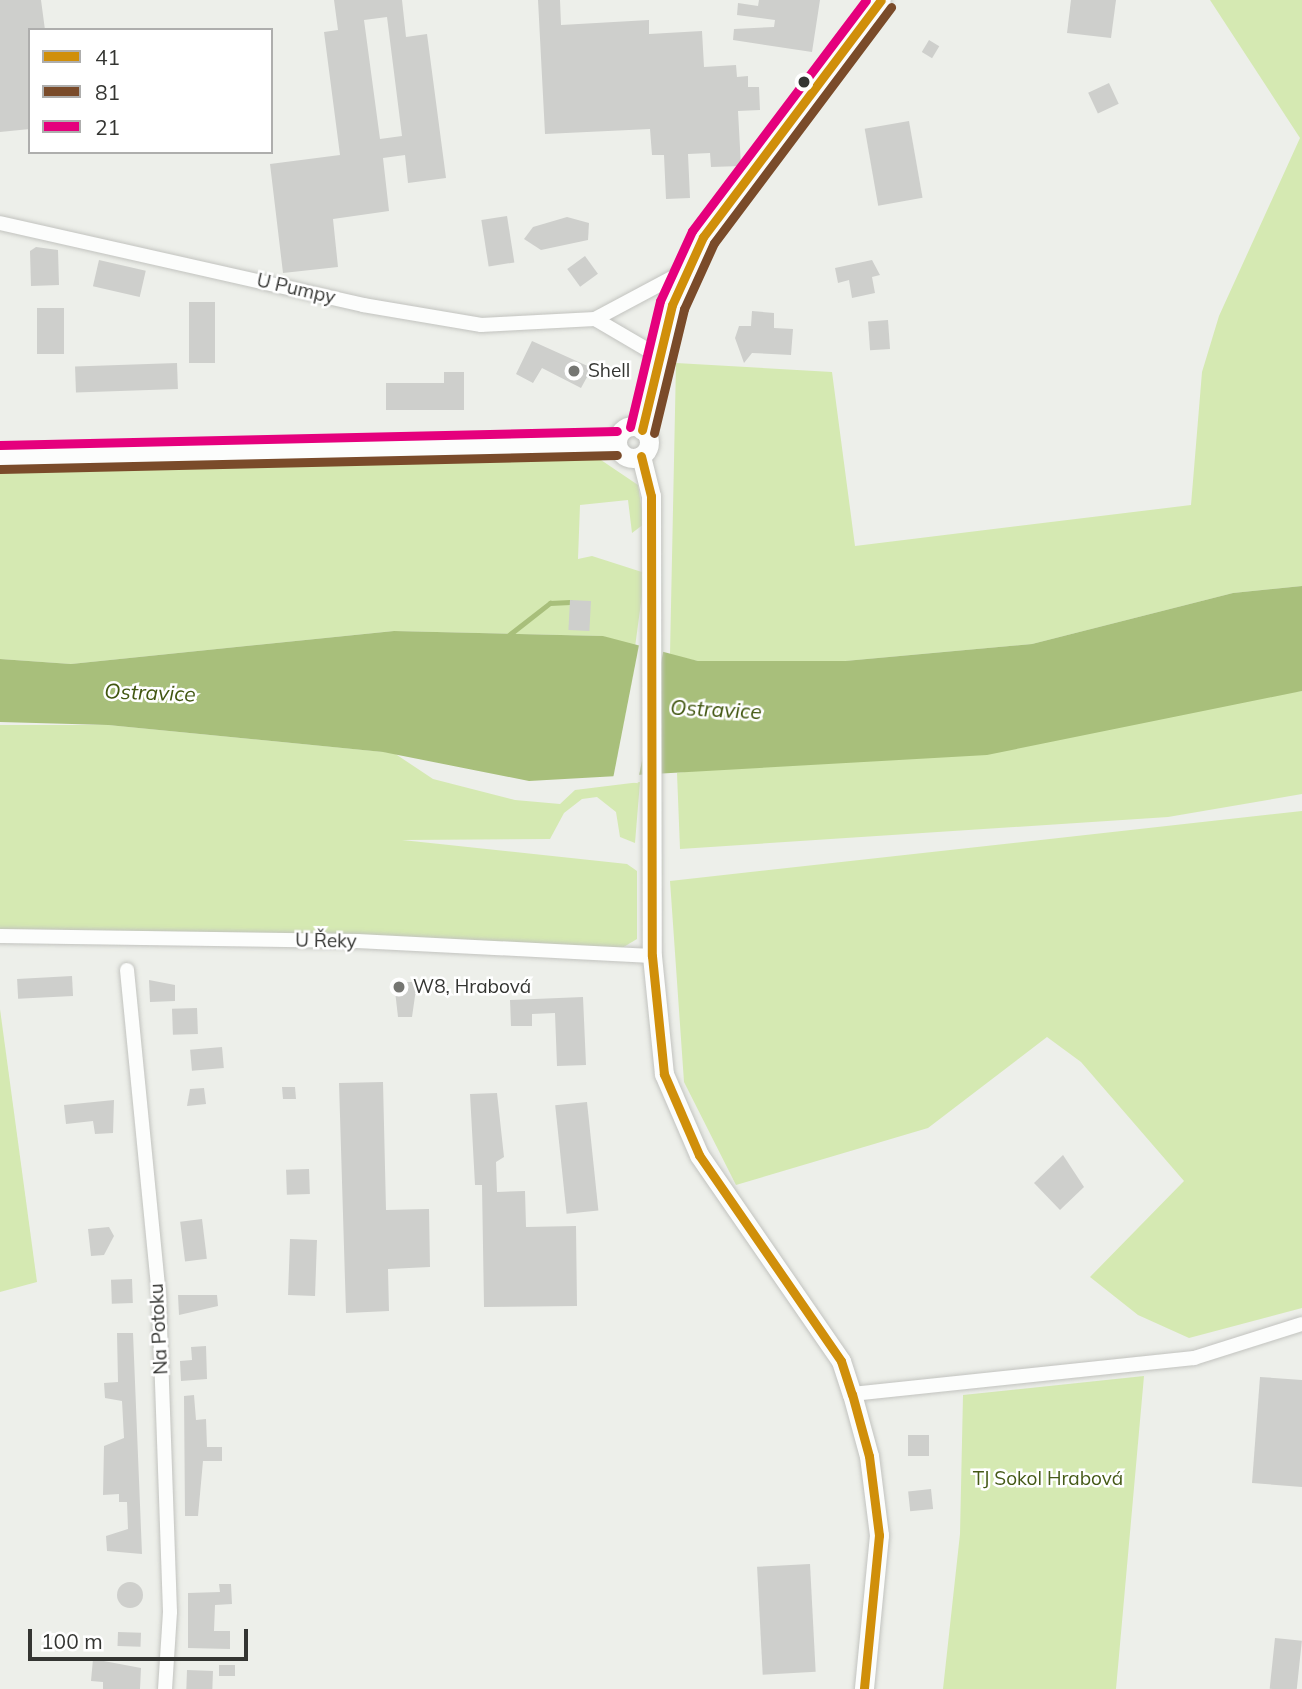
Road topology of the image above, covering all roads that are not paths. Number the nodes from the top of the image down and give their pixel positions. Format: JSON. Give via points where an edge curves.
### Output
{"nodes":[{"id":1,"x":881,"y":0,"type":"edge"},
{"id":2,"x":0,"y":223,"type":"edge"},
{"id":3,"x":685,"y":271,"type":"junction"},
{"id":4,"x":595,"y":319,"type":"junction"},
{"id":5,"x":660,"y":357,"type":"junction"},
{"id":6,"x":642,"y":430,"type":"junction"},
{"id":7,"x":617,"y":443,"type":"junction"},
{"id":8,"x":641,"y":456,"type":"junction"},
{"id":9,"x":0,"y":457,"type":"edge"},
{"id":10,"x":0,"y":936,"type":"edge"},
{"id":11,"x":652,"y":956,"type":"junction"},
{"id":12,"x":127,"y":970,"type":"dead end"},
{"id":13,"x":1302,"y":1324,"type":"edge"},
{"id":14,"x":852,"y":1394,"type":"junction"},
{"id":15,"x":165,"y":1689,"type":"edge"},
{"id":16,"x":864,"y":1689,"type":"edge"}],
"edges":[{"from":1,"to":3,"type":"main road","via":[[719,213]]},
{"from":2,"to":4,"type":"street","name":"U Pumpy","via":[[468,323]]},
{"from":3,"to":4,"type":"street","via":[[661,278]]},
{"from":3,"to":5,"type":"main road"},
{"from":4,"to":5,"type":"street"},
{"from":5,"to":6,"type":"main road"},
{"from":6,"to":7,"type":"main road","via":[[626,428]]},
{"from":6,"to":8,"type":"main road","via":[[648,443]]},
{"from":7,"to":8,"type":"main road","via":[[624,456]]},
{"from":7,"to":9,"type":"main road"},
{"from":8,"to":11,"type":"main road","via":[[651,496]]},
{"from":10,"to":11,"type":"street","name":"U Řeky","via":[[357,942]]},
{"from":11,"to":14,"type":"main road","via":[[664,1074],[680,1116],[699,1155],[841,1361]]},
{"from":12,"to":15,"type":"street","name":"Na Potoku","via":[[159,1297],[170,1612]]},
{"from":13,"to":14,"type":"street","via":[[1194,1358]]},
{"from":14,"to":16,"type":"main road","via":[[869,1456],[879,1535]]}]}
